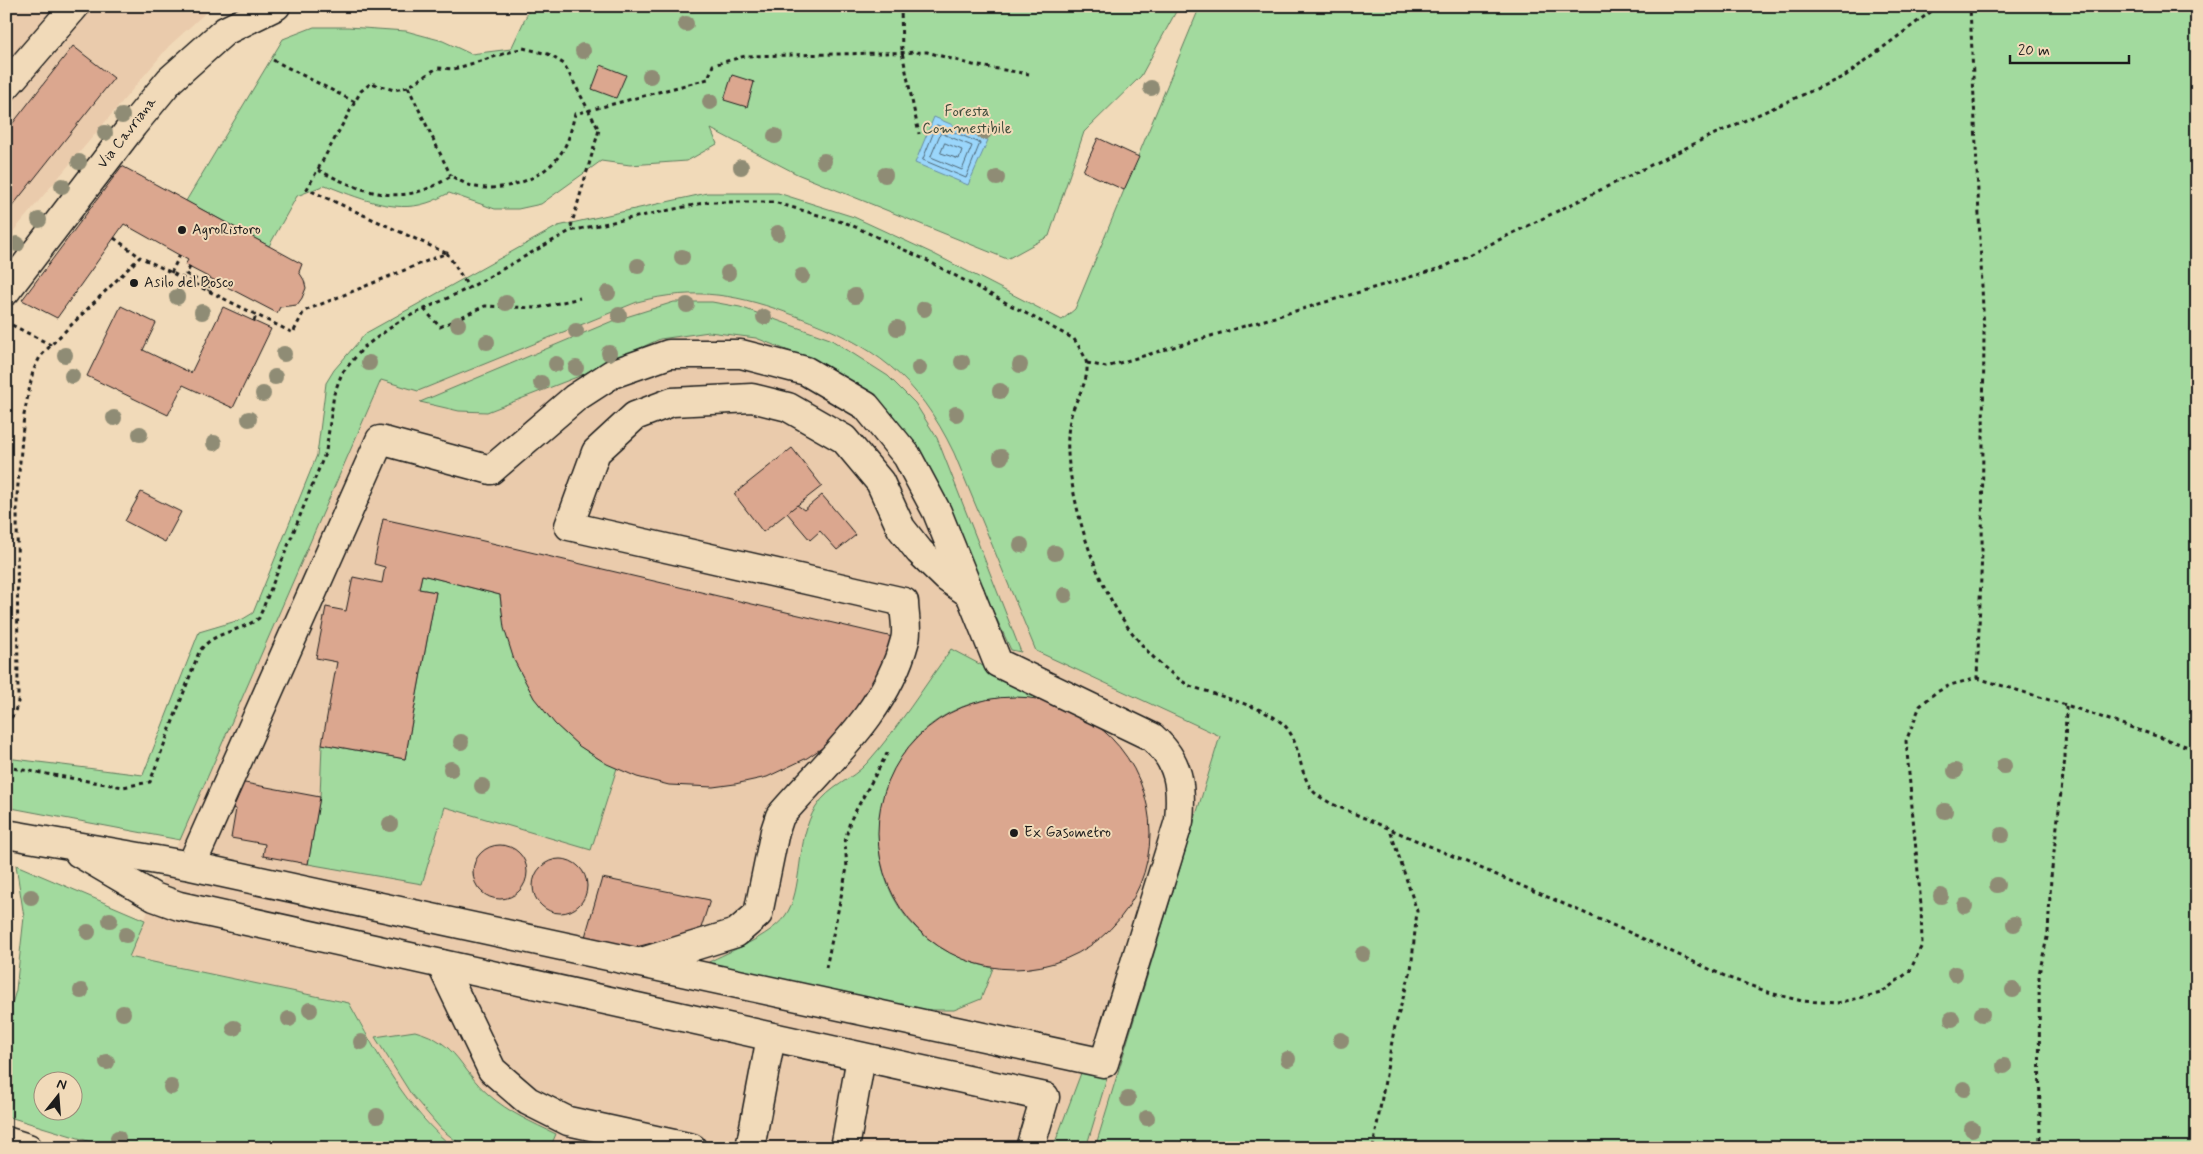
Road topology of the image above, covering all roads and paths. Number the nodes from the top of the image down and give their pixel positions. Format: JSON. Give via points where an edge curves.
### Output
{"nodes":[{"id":1,"x":75,"y":6,"type":"edge"},
{"id":2,"x":276,"y":6,"type":"edge"},
{"id":3,"x":901,"y":6,"type":"edge"},
{"id":4,"x":1936,"y":6,"type":"edge"},
{"id":5,"x":1970,"y":6,"type":"edge"},
{"id":6,"x":902,"y":52,"type":"junction"},
{"id":7,"x":273,"y":60,"type":"dead end"},
{"id":8,"x":1029,"y":74,"type":"dead end"},
{"id":9,"x":6,"y":86,"type":"edge"},
{"id":10,"x":408,"y":87,"type":"junction"},
{"id":11,"x":355,"y":102,"type":"junction"},
{"id":12,"x":590,"y":112,"type":"junction"},
{"id":13,"x":919,"y":134,"type":"dead end"},
{"id":14,"x":318,"y":170,"type":"junction"},
{"id":15,"x":451,"y":176,"type":"junction"},
{"id":16,"x":570,"y":231,"type":"junction"},
{"id":17,"x":114,"y":238,"type":"dead end"},
{"id":18,"x":447,"y":253,"type":"junction"},
{"id":19,"x":180,"y":256,"type":"dead end"},
{"id":20,"x":140,"y":257,"type":"junction"},
{"id":21,"x":190,"y":268,"type":"dead end"},
{"id":22,"x":171,"y":273,"type":"junction"},
{"id":23,"x":468,"y":288,"type":"junction"},
{"id":24,"x":6,"y":291,"type":"edge"},
{"id":25,"x":208,"y":291,"type":"junction"},
{"id":26,"x":580,"y":298,"type":"dead end"},
{"id":27,"x":424,"y":309,"type":"junction"},
{"id":28,"x":256,"y":315,"type":"junction"},
{"id":29,"x":254,"y":321,"type":"dead end"},
{"id":30,"x":6,"y":323,"type":"edge"},
{"id":31,"x":51,"y":345,"type":"junction"},
{"id":32,"x":1087,"y":363,"type":"junction"},
{"id":33,"x":971,"y":595,"type":"junction"},
{"id":34,"x":1977,"y":678,"type":"junction"},
{"id":35,"x":2066,"y":705,"type":"junction"},
{"id":36,"x":6,"y":724,"type":"edge"},
{"id":37,"x":893,"y":743,"type":"dead end"},
{"id":38,"x":2197,"y":750,"type":"edge"},
{"id":39,"x":6,"y":767,"type":"edge"},
{"id":40,"x":1390,"y":829,"type":"junction"},
{"id":41,"x":6,"y":834,"type":"edge"},
{"id":42,"x":62,"y":844,"type":"junction"},
{"id":43,"x":191,"y":866,"type":"junction"},
{"id":44,"x":640,"y":962,"type":"junction"},
{"id":45,"x":441,"y":964,"type":"junction"},
{"id":46,"x":819,"y":1001,"type":"junction"},
{"id":47,"x":771,"y":1037,"type":"junction"},
{"id":48,"x":862,"y":1057,"type":"junction"},
{"id":49,"x":6,"y":1141,"type":"edge"},
{"id":50,"x":28,"y":1148,"type":"edge"},
{"id":51,"x":692,"y":1148,"type":"edge"},
{"id":52,"x":750,"y":1148,"type":"edge"},
{"id":53,"x":845,"y":1148,"type":"edge"},
{"id":54,"x":1030,"y":1148,"type":"edge"},
{"id":55,"x":1374,"y":1148,"type":"edge"},
{"id":56,"x":2040,"y":1148,"type":"edge"}],
"edges":[{"from":1,"to":9,"type":"street"},
{"from":2,"to":24,"type":"street","name":"Via Cavriana","via":[[225,31],[170,80]]},
{"from":3,"to":6,"type":"path"},
{"from":4,"to":32,"type":"path","via":[[1845,76],[1710,136],[1444,267],[1106,367]]},
{"from":5,"to":34,"type":"path","via":[[1984,333]]},
{"from":6,"to":8,"type":"path","via":[[927,52],[973,65]]},
{"from":6,"to":12,"type":"path","via":[[745,56],[714,64],[708,79]]},
{"from":6,"to":13,"type":"path"},
{"from":7,"to":11,"type":"path"},
{"from":10,"to":11,"type":"path","via":[[394,90],[371,83]]},
{"from":10,"to":12,"type":"path","via":[[437,68],[454,69],[523,48],[548,54],[564,64]]},
{"from":10,"to":15,"type":"path"},
{"from":11,"to":14,"type":"path"},
{"from":12,"to":15,"type":"path","via":[[575,114],[564,148],[550,167],[529,180],[500,187],[475,187]]},
{"from":12,"to":16,"type":"path","via":[[599,130]]},
{"from":14,"to":15,"type":"path","via":[[356,189],[376,194],[409,195],[433,189]]},
{"from":14,"to":18,"type":"path","via":[[307,188]]},
{"from":16,"to":23,"type":"path"},
{"from":16,"to":32,"type":"path","via":[[708,202],[774,202],[850,224],[926,260],[1074,339]]},
{"from":17,"to":20,"type":"path"},
{"from":18,"to":23,"type":"path"},
{"from":18,"to":28,"type":"path","via":[[304,310],[293,334]]},
{"from":19,"to":22,"type":"path"},
{"from":20,"to":22,"type":"path"},
{"from":20,"to":31,"type":"path"},
{"from":21,"to":25,"type":"path","via":[[186,274],[211,287]]},
{"from":22,"to":25,"type":"path"},
{"from":23,"to":27,"type":"path"},
{"from":25,"to":28,"type":"path"},
{"from":26,"to":27,"type":"path","via":[[537,308],[485,306],[440,327]]},
{"from":27,"to":39,"type":"path","via":[[401,320],[364,347],[342,373],[334,394],[326,450],[259,618],[248,626],[206,641],[150,782],[123,787]]},
{"from":28,"to":29,"type":"path"},
{"from":30,"to":31,"type":"path"},
{"from":31,"to":36,"type":"path","via":[[33,371],[24,415],[17,496],[18,702]]},
{"from":32,"to":40,"type":"path","via":[[1087,374],[1072,413],[1067,439],[1074,494],[1098,572],[1135,639],[1189,686],[1256,708],[1283,724],[1296,744],[1299,762],[1315,793],[1332,804]]},
{"from":33,"to":43,"type":"street","via":[[937,512],[907,456],[866,406],[806,371],[741,354],[669,354],[612,374],[575,398],[491,470],[380,440]]},
{"from":33,"to":44,"type":"street","via":[[947,578],[919,551],[901,528],[880,482],[844,439],[788,407],[752,398],[672,402],[635,416],[596,452],[569,526],[904,602],[906,639],[883,695],[857,733],[780,816],[758,914],[736,933]]},
{"from":33,"to":46,"type":"street","via":[[998,663],[1152,737],[1163,746],[1176,769],[1181,794],[1179,821],[1104,1063]]},
{"from":34,"to":35,"type":"path"},
{"from":34,"to":40,"type":"path","via":[[1950,684],[1920,706],[1906,741],[1922,945],[1910,971],[1881,993],[1838,1003],[1802,1002],[1774,994],[1730,978]]},
{"from":35,"to":38,"type":"path"},
{"from":35,"to":56,"type":"path","via":[[2065,758],[2048,933],[2039,974]]},
{"from":37,"to":46,"type":"path","via":[[850,821],[845,842],[847,868]]},
{"from":40,"to":55,"type":"path","via":[[1417,911],[1411,970],[1394,1030]]},
{"from":41,"to":42,"type":"street"},
{"from":42,"to":43,"type":"street"},
{"from":42,"to":45,"type":"street","via":[[154,897],[179,906]]},
{"from":43,"to":44,"type":"street"},
{"from":44,"to":46,"type":"street"},
{"from":45,"to":47,"type":"street"},
{"from":45,"to":51,"type":"street","via":[[492,1070],[528,1101],[568,1121]]},
{"from":47,"to":48,"type":"street"},
{"from":47,"to":52,"type":"street"},
{"from":48,"to":53,"type":"street"},
{"from":48,"to":54,"type":"street","via":[[1045,1097]]},
{"from":49,"to":50,"type":"street"}]}
